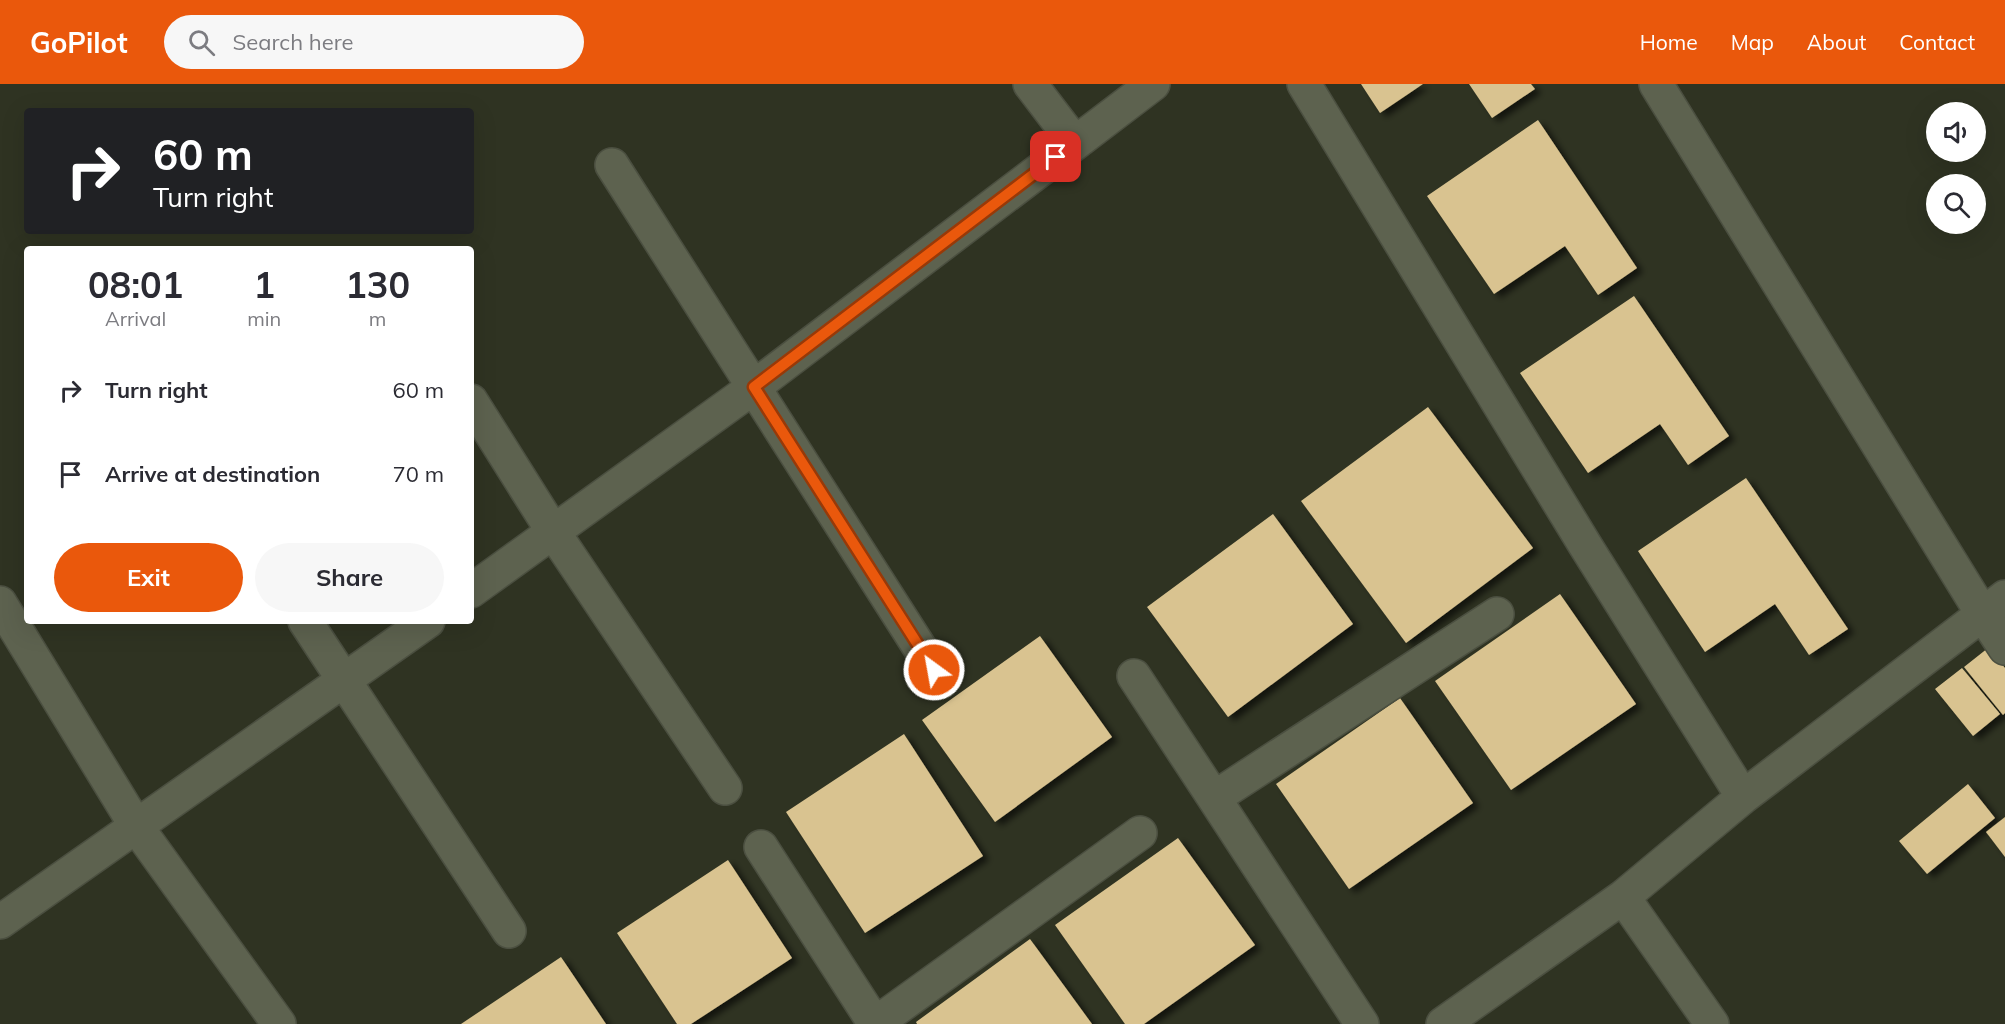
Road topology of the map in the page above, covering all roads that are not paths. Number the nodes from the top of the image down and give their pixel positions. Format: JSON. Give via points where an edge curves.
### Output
{"nodes":[{"id":1,"x":1030,"y":84,"type":"edge"},
{"id":2,"x":1153,"y":84,"type":"edge"},
{"id":3,"x":1304,"y":84,"type":"edge"},
{"id":4,"x":1656,"y":84,"type":"edge"},
{"id":5,"x":1075,"y":143,"type":"junction"},
{"id":6,"x":612,"y":165,"type":"dead end"},
{"id":7,"x":754,"y":387,"type":"junction"},
{"id":8,"x":474,"y":406,"type":"edge"},
{"id":9,"x":554,"y":533,"type":"junction"},
{"id":10,"x":474,"y":589,"type":"edge"},
{"id":11,"x":0,"y":603,"type":"edge"},
{"id":12,"x":1994,"y":605,"type":"edge"},
{"id":13,"x":1497,"y":614,"type":"dead end"},
{"id":14,"x":307,"y":624,"type":"edge"},
{"id":15,"x":424,"y":624,"type":"edge"},
{"id":16,"x":2005,"y":648,"type":"edge"},
{"id":17,"x":934,"y":670,"type":"dead end"},
{"id":18,"x":1134,"y":676,"type":"dead end"},
{"id":19,"x":345,"y":679,"type":"junction"},
{"id":20,"x":725,"y":788,"type":"dead end"},
{"id":21,"x":1743,"y":797,"type":"junction"},
{"id":22,"x":1214,"y":798,"type":"junction"},
{"id":23,"x":136,"y":826,"type":"junction"},
{"id":24,"x":1140,"y":833,"type":"dead end"},
{"id":25,"x":760,"y":847,"type":"dead end"},
{"id":26,"x":1623,"y":897,"type":"junction"},
{"id":27,"x":0,"y":922,"type":"edge"},
{"id":28,"x":509,"y":931,"type":"dead end"},
{"id":29,"x":279,"y":1024,"type":"edge"},
{"id":30,"x":875,"y":1024,"type":"edge"},
{"id":31,"x":1362,"y":1024,"type":"edge"},
{"id":32,"x":1443,"y":1024,"type":"edge"},
{"id":33,"x":1712,"y":1024,"type":"edge"}],
"edges":[{"from":1,"to":5,"type":"street"},
{"from":2,"to":5,"type":"street"},
{"from":3,"to":21,"type":"street"},
{"from":4,"to":12,"type":"street"},
{"from":5,"to":7,"type":"street"},
{"from":6,"to":7,"type":"street"},
{"from":7,"to":9,"type":"street"},
{"from":7,"to":17,"type":"street"},
{"from":8,"to":9,"type":"street"},
{"from":9,"to":10,"type":"street"},
{"from":9,"to":20,"type":"street"},
{"from":11,"to":23,"type":"street"},
{"from":12,"to":16,"type":"street"},
{"from":12,"to":21,"type":"street"},
{"from":13,"to":22,"type":"street"},
{"from":14,"to":19,"type":"street"},
{"from":15,"to":19,"type":"street"},
{"from":18,"to":22,"type":"street"},
{"from":19,"to":23,"type":"street"},
{"from":19,"to":28,"type":"street"},
{"from":21,"to":26,"type":"street"},
{"from":22,"to":31,"type":"street"},
{"from":23,"to":27,"type":"street"},
{"from":23,"to":29,"type":"street"},
{"from":24,"to":30,"type":"street"},
{"from":25,"to":30,"type":"street"},
{"from":26,"to":32,"type":"street"},
{"from":26,"to":33,"type":"street"}]}
